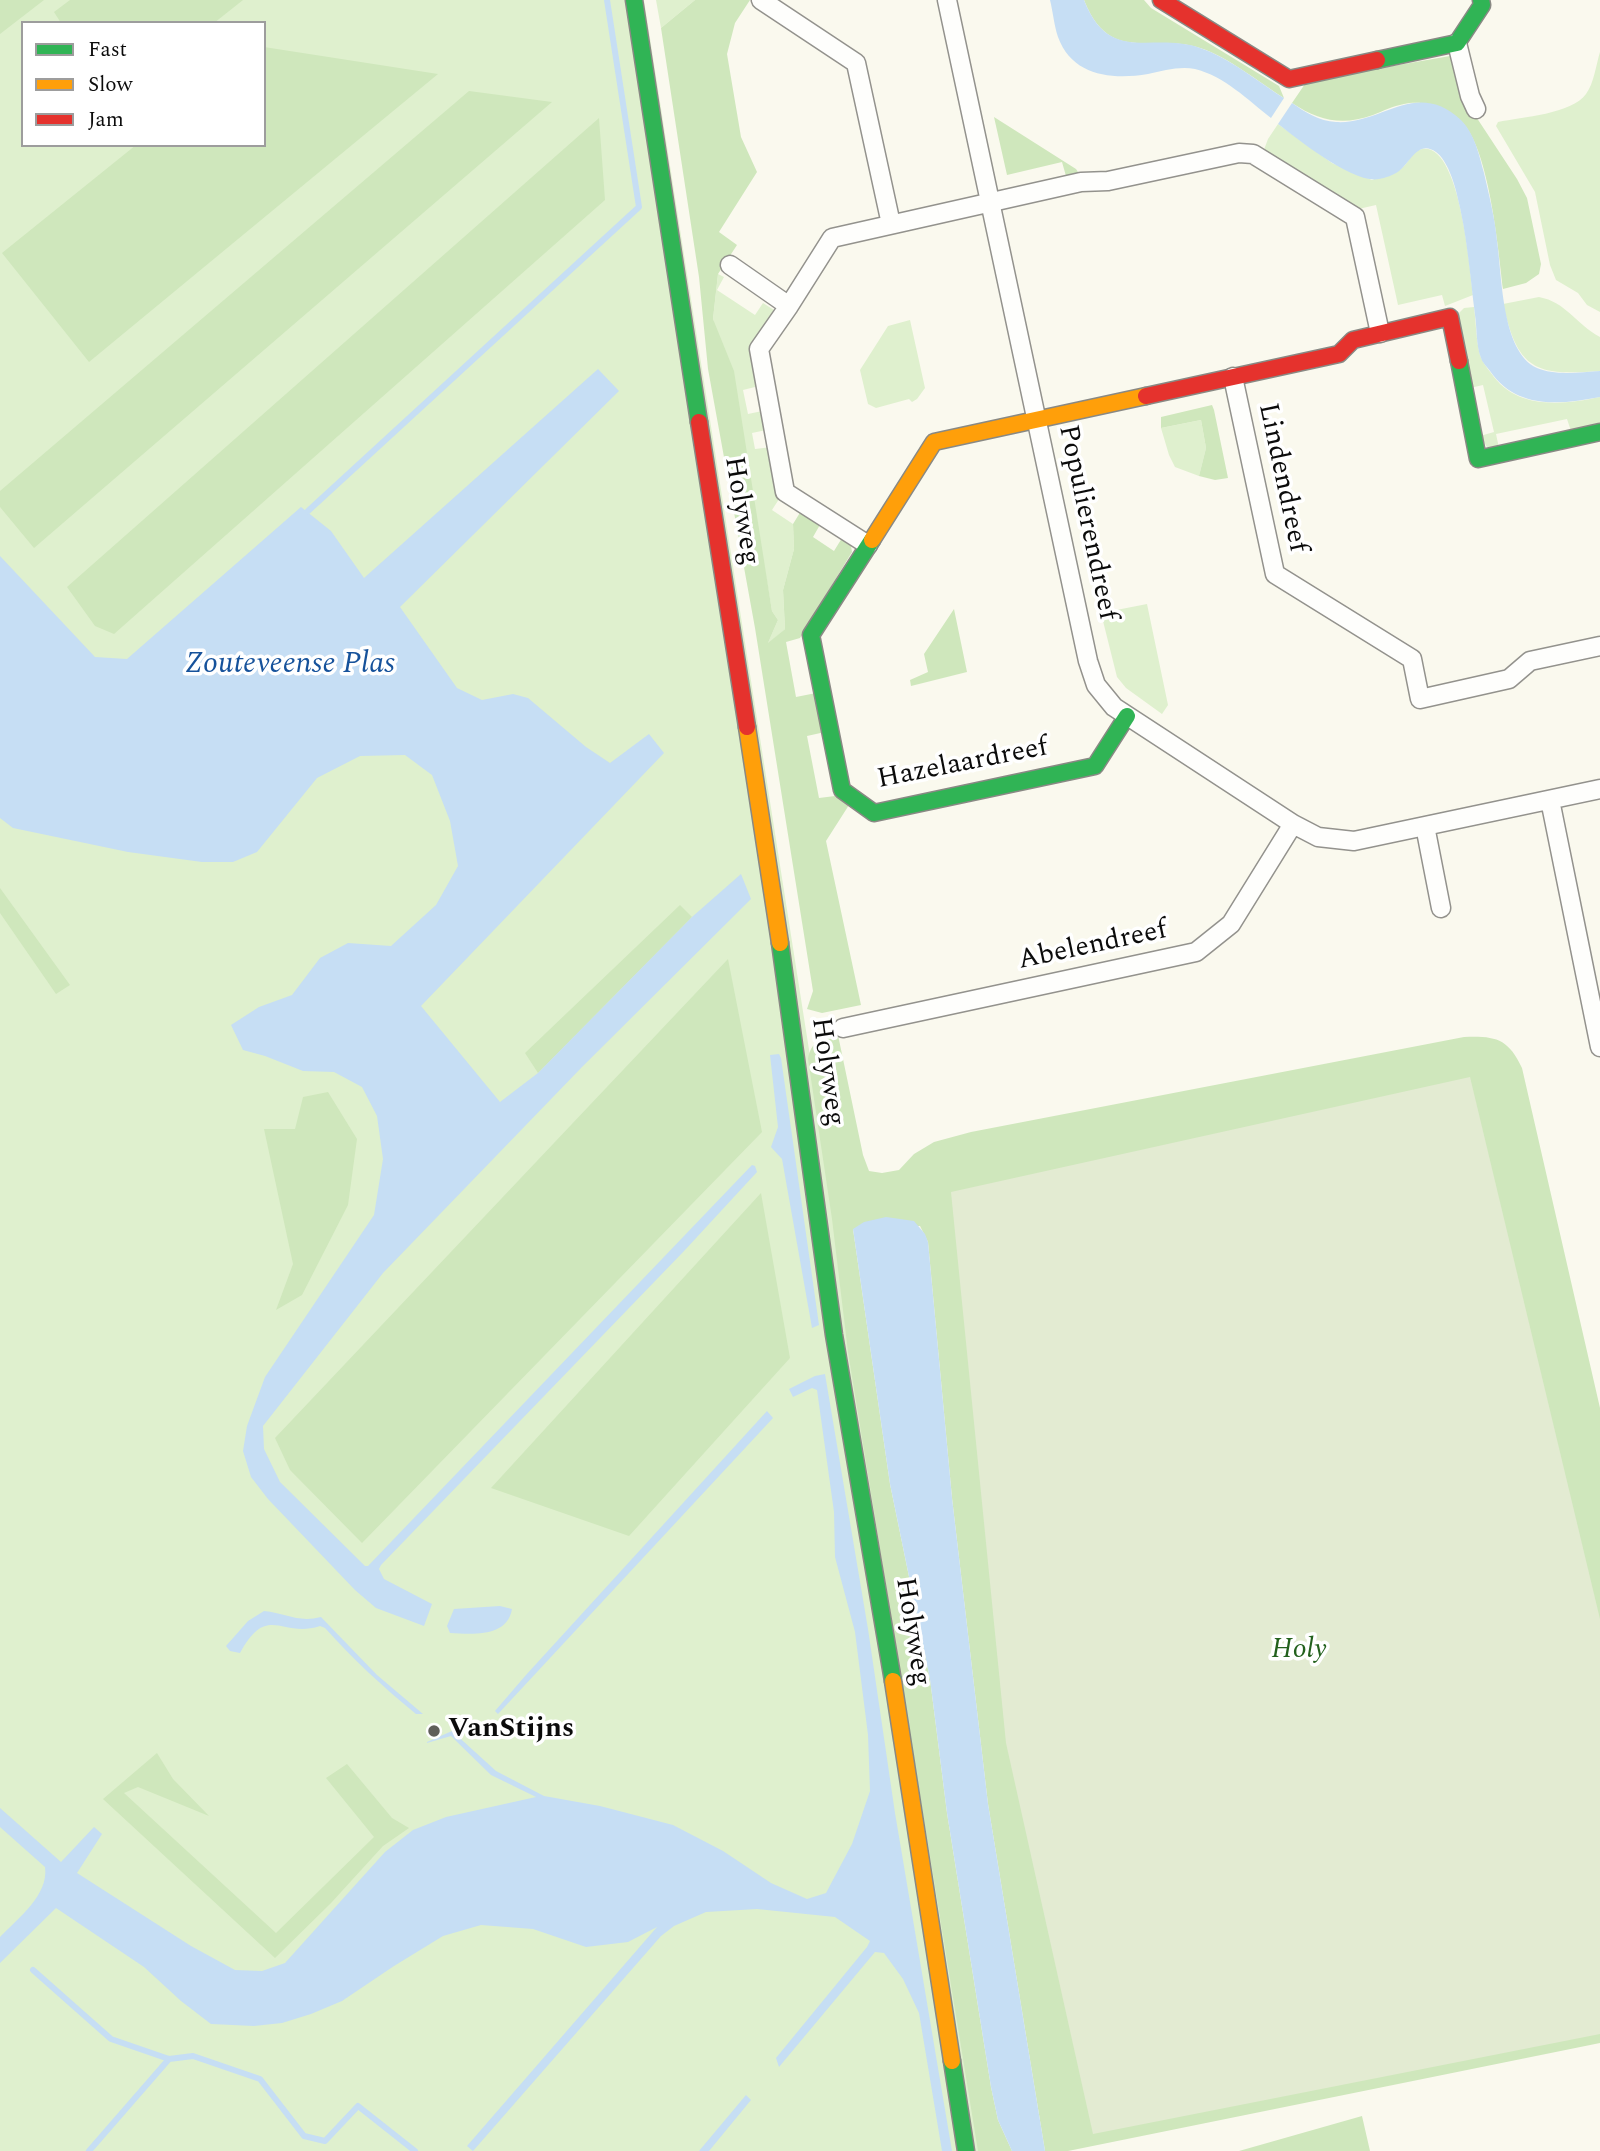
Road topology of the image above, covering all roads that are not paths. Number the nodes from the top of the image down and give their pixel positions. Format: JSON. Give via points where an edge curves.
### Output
{"nodes":[{"id":1,"x":634,"y":0,"type":"edge"},
{"id":2,"x":761,"y":0,"type":"edge"},
{"id":3,"x":947,"y":0,"type":"edge"},
{"id":4,"x":1161,"y":0,"type":"edge"},
{"id":5,"x":1481,"y":0,"type":"edge"},
{"id":6,"x":1457,"y":43,"type":"junction"},
{"id":7,"x":1476,"y":109,"type":"dead end"},
{"id":8,"x":991,"y":201,"type":"junction"},
{"id":9,"x":891,"y":224,"type":"junction"},
{"id":10,"x":730,"y":265,"type":"dead end"},
{"id":11,"x":789,"y":306,"type":"junction"},
{"id":12,"x":1380,"y":333,"type":"junction"},
{"id":13,"x":1233,"y":377,"type":"junction"},
{"id":14,"x":1037,"y":420,"type":"junction"},
{"id":15,"x":1600,"y":432,"type":"edge"},
{"id":16,"x":868,"y":545,"type":"junction"},
{"id":17,"x":1600,"y":646,"type":"edge"},
{"id":18,"x":1127,"y":716,"type":"junction"},
{"id":19,"x":1600,"y":789,"type":"edge"},
{"id":20,"x":1550,"y":800,"type":"junction"},
{"id":21,"x":1293,"y":824,"type":"junction"},
{"id":22,"x":1425,"y":827,"type":"junction"},
{"id":23,"x":1441,"y":908,"type":"dead end"},
{"id":24,"x":843,"y":1028,"type":"dead end"},
{"id":25,"x":1600,"y":1047,"type":"edge"},
{"id":26,"x":966,"y":2151,"type":"edge"}],
"edges":[{"from":1,"to":26,"type":"street","name":"Holyweg","via":[[795,1038],[834,1335]]},
{"from":2,"to":9,"type":"street","via":[[856,62]]},
{"from":3,"to":8,"type":"street","name":"Populierendreef"},
{"from":4,"to":6,"type":"street","via":[[1289,79]]},
{"from":5,"to":6,"type":"street"},
{"from":6,"to":7,"type":"street"},
{"from":8,"to":9,"type":"street"},
{"from":8,"to":12,"type":"street","via":[[1253,154],[1355,217]]},
{"from":8,"to":14,"type":"street","name":"Populierendreef"},
{"from":9,"to":11,"type":"street","via":[[832,238]]},
{"from":10,"to":11,"type":"street"},
{"from":11,"to":16,"type":"street","via":[[759,349],[785,492]]},
{"from":12,"to":13,"type":"street","name":"Lindendreef","via":[[1353,340],[1339,354]]},
{"from":12,"to":15,"type":"street","name":"Lindendreef","via":[[1450,317],[1478,459]]},
{"from":13,"to":14,"type":"street","name":"Lindendreef"},
{"from":13,"to":17,"type":"street","name":"Lindendreef","via":[[1275,574],[1412,659],[1420,699],[1509,679],[1530,661]]},
{"from":14,"to":16,"type":"street","name":"Hazelaardreef","via":[[934,442]]},
{"from":14,"to":18,"type":"street","name":"Populierendreef","via":[[1088,661],[1097,685]]},
{"from":16,"to":18,"type":"street","name":"Hazelaardreef","via":[[811,635],[842,790],[874,813],[1095,766]]},
{"from":18,"to":21,"type":"street","name":"Populierendreef"},
{"from":19,"to":20,"type":"street","name":"Populierendreef"},
{"from":20,"to":22,"type":"street","name":"Populierendreef"},
{"from":20,"to":25,"type":"street"},
{"from":21,"to":22,"type":"street","name":"Populierendreef","via":[[1318,837],[1354,841]]},
{"from":21,"to":24,"type":"street","name":"Abelendreef","via":[[1230,924],[1196,952]]},
{"from":22,"to":23,"type":"street"}]}
